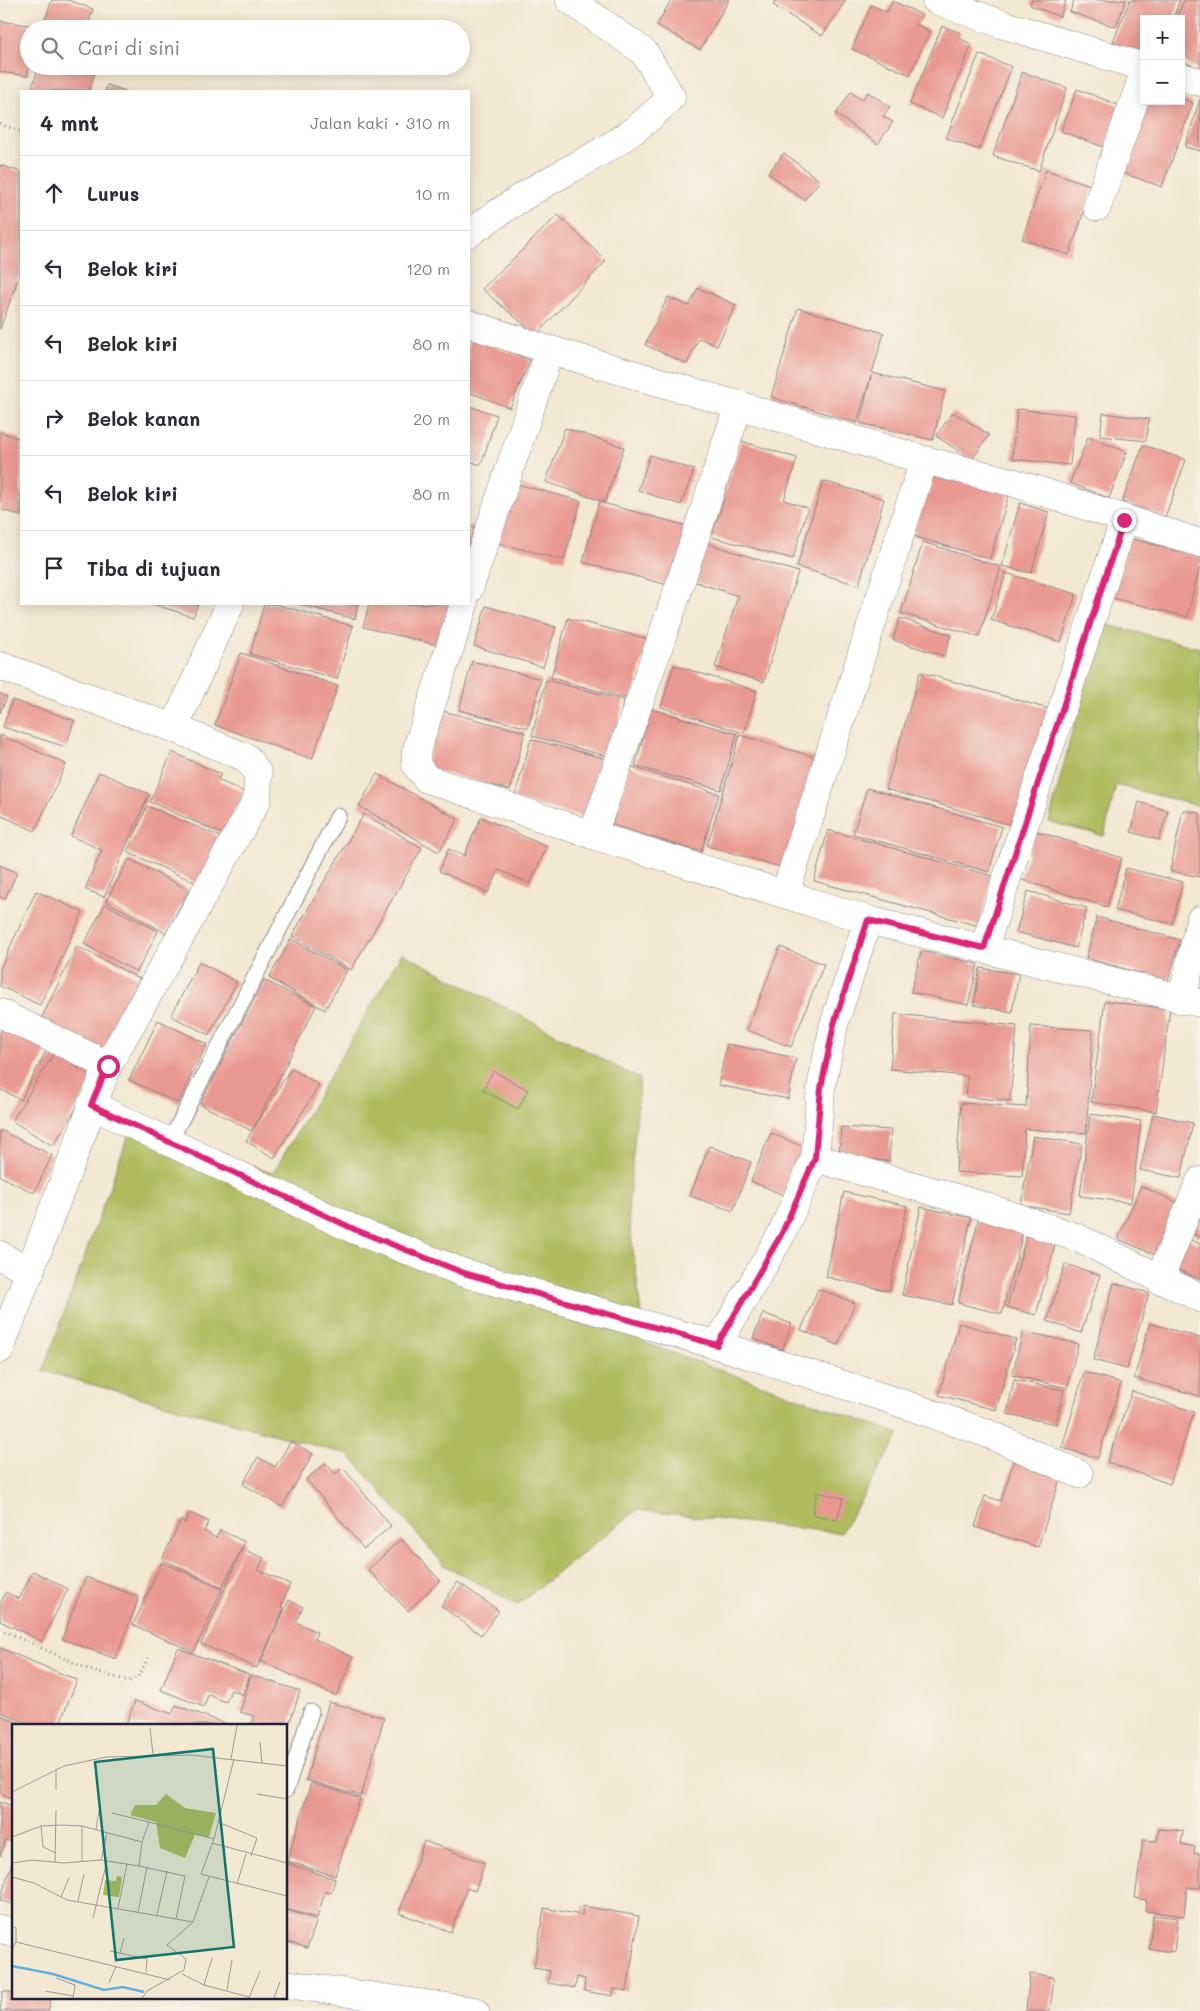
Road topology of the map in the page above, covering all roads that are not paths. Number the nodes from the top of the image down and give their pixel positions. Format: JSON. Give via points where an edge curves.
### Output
{"nodes":[{"id":1,"x":570,"y":0,"type":"edge"},
{"id":2,"x":936,"y":0,"type":"edge"},
{"id":3,"x":1140,"y":66,"type":"edge"},
{"id":4,"x":1185,"y":78,"type":"edge"},
{"id":5,"x":1200,"y":82,"type":"edge"},
{"id":6,"x":1140,"y":84,"type":"edge"},
{"id":7,"x":1097,"y":207,"type":"dead end"},
{"id":8,"x":470,"y":232,"type":"edge"},
{"id":9,"x":470,"y":324,"type":"edge"},
{"id":10,"x":550,"y":350,"type":"junction"},
{"id":11,"x":739,"y":404,"type":"junction"},
{"id":12,"x":924,"y":460,"type":"junction"},
{"id":13,"x":1124,"y":520,"type":"junction"},
{"id":14,"x":1200,"y":542,"type":"edge"},
{"id":15,"x":470,"y":586,"type":"edge"},
{"id":16,"x":230,"y":605,"type":"edge"},
{"id":17,"x":464,"y":605,"type":"edge"},
{"id":18,"x":0,"y":666,"type":"edge"},
{"id":19,"x":174,"y":728,"type":"junction"},
{"id":20,"x":338,"y":816,"type":"dead end"},
{"id":21,"x":593,"y":835,"type":"junction"},
{"id":22,"x":785,"y":894,"type":"junction"},
{"id":23,"x":868,"y":920,"type":"junction"},
{"id":24,"x":1200,"y":920,"type":"edge"},
{"id":25,"x":984,"y":948,"type":"junction"},
{"id":26,"x":1191,"y":1001,"type":"edge"},
{"id":27,"x":0,"y":1014,"type":"edge"},
{"id":28,"x":108,"y":1066,"type":"junction"},
{"id":29,"x":91,"y":1105,"type":"junction"},
{"id":30,"x":170,"y":1141,"type":"junction"},
{"id":31,"x":815,"y":1158,"type":"junction"},
{"id":32,"x":1200,"y":1181,"type":"edge"},
{"id":33,"x":0,"y":1255,"type":"edge"},
{"id":34,"x":30,"y":1273,"type":"junction"},
{"id":35,"x":1159,"y":1280,"type":"junction"},
{"id":36,"x":1200,"y":1298,"type":"edge"},
{"id":37,"x":717,"y":1345,"type":"junction"},
{"id":38,"x":0,"y":1349,"type":"edge"},
{"id":39,"x":1079,"y":1474,"type":"dead end"},
{"id":40,"x":311,"y":1712,"type":"dead end"},
{"id":41,"x":288,"y":1784,"type":"edge"},
{"id":42,"x":288,"y":1984,"type":"edge"},
{"id":43,"x":475,"y":2011,"type":"edge"}],
"edges":[{"from":1,"to":8,"type":"street","via":[[644,52],[671,97],[650,120],[630,135],[540,186]]},
{"from":2,"to":3,"type":"street","via":[[1001,24]]},
{"from":4,"to":5,"type":"street"},
{"from":6,"to":7,"type":"street"},
{"from":9,"to":10,"type":"street"},
{"from":10,"to":11,"type":"street"},
{"from":10,"to":15,"type":"street"},
{"from":11,"to":12,"type":"street"},
{"from":11,"to":21,"type":"street"},
{"from":12,"to":13,"type":"street","via":[[1015,483]]},
{"from":12,"to":22,"type":"street"},
{"from":13,"to":14,"type":"street"},
{"from":13,"to":25,"type":"street"},
{"from":16,"to":19,"type":"street"},
{"from":17,"to":21,"type":"street","via":[[416,752],[416,765],[435,783]]},
{"from":18,"to":19,"type":"street"},
{"from":19,"to":28,"type":"street","via":[[247,758],[258,774],[257,800]]},
{"from":20,"to":30,"type":"lane"},
{"from":21,"to":22,"type":"street"},
{"from":22,"to":23,"type":"street"},
{"from":23,"to":25,"type":"street"},
{"from":23,"to":31,"type":"street","via":[[834,1024],[821,1088]]},
{"from":24,"to":26,"type":"street"},
{"from":25,"to":26,"type":"street"},
{"from":27,"to":28,"type":"street"},
{"from":28,"to":29,"type":"street"},
{"from":29,"to":30,"type":"street"},
{"from":29,"to":34,"type":"street"},
{"from":30,"to":37,"type":"street","via":[[356,1230],[464,1273]]},
{"from":31,"to":35,"type":"street","via":[[977,1204],[1078,1238]]},
{"from":31,"to":37,"type":"street","via":[[782,1233]]},
{"from":32,"to":35,"type":"street"},
{"from":33,"to":34,"type":"street"},
{"from":34,"to":38,"type":"street"},
{"from":35,"to":36,"type":"street"},
{"from":37,"to":39,"type":"street","via":[[914,1407],[988,1434]]},
{"from":40,"to":41,"type":"lane"},
{"from":42,"to":43,"type":"street"}]}
